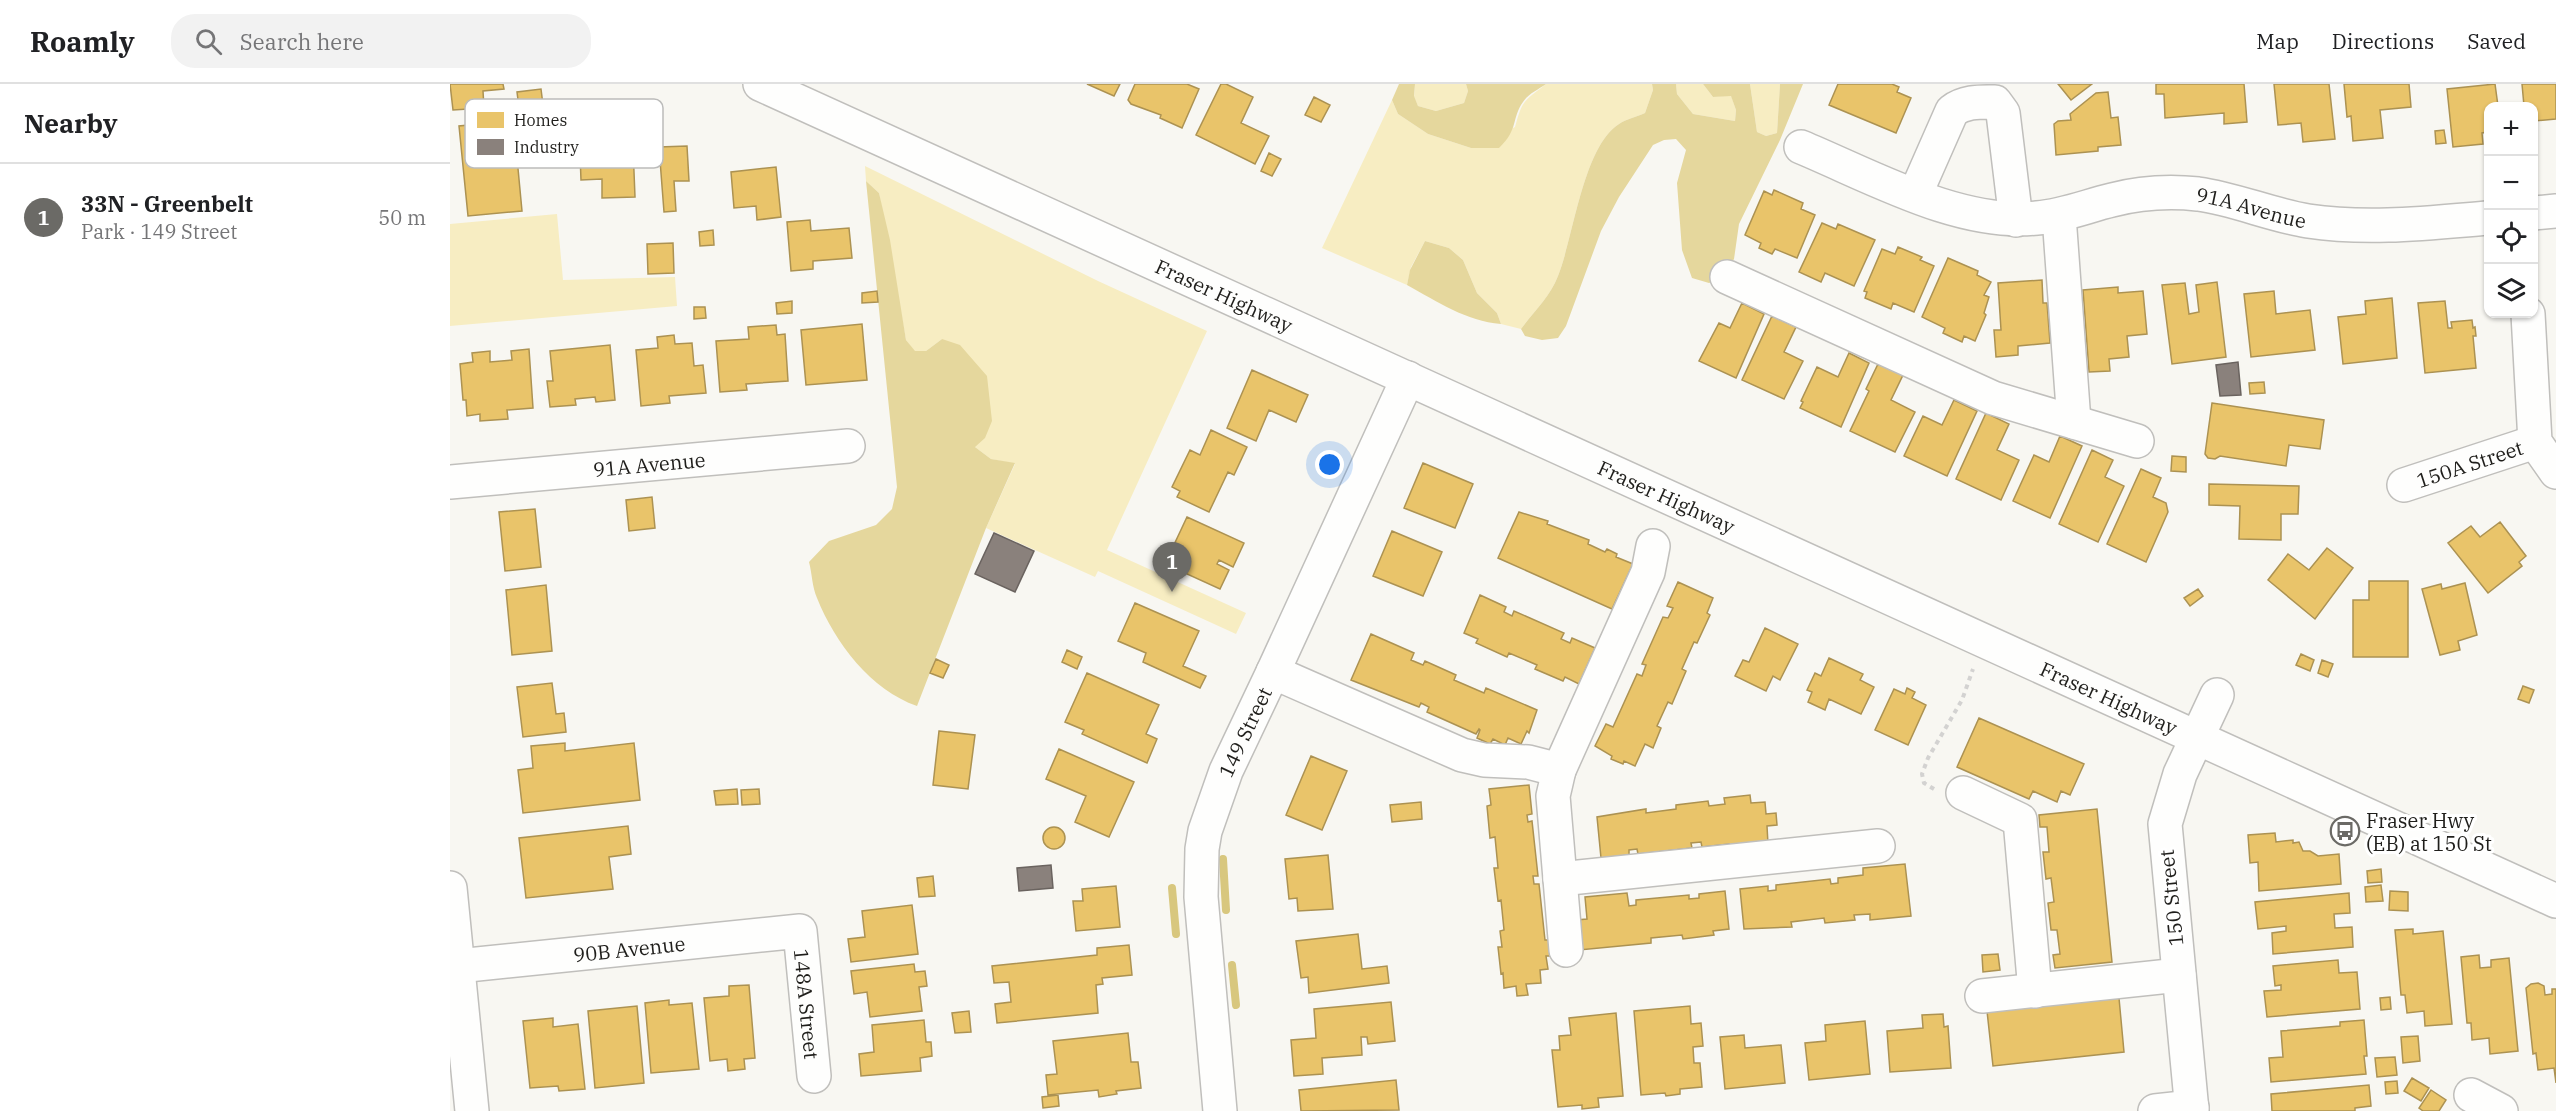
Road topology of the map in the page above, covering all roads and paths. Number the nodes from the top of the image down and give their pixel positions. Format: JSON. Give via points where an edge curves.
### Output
{"nodes":[{"id":1,"x":768,"y":87,"type":"edge"},
{"id":2,"x":1802,"y":147,"type":"dead end"},
{"id":3,"x":1915,"y":195,"type":"junction"},
{"id":4,"x":2556,"y":211,"type":"edge"},
{"id":5,"x":2538,"y":213,"type":"edge"},
{"id":6,"x":2059,"y":216,"type":"junction"},
{"id":7,"x":2484,"y":218,"type":"edge"},
{"id":8,"x":2016,"y":220,"type":"junction"},
{"id":9,"x":1727,"y":277,"type":"dead end"},
{"id":10,"x":2528,"y":318,"type":"edge"},
{"id":11,"x":1408,"y":378,"type":"junction"},
{"id":12,"x":2074,"y":422,"type":"junction"},
{"id":13,"x":2137,"y":441,"type":"dead end"},
{"id":14,"x":2535,"y":442,"type":"junction"},
{"id":15,"x":848,"y":446,"type":"dead end"},
{"id":16,"x":2556,"y":472,"type":"edge"},
{"id":17,"x":450,"y":482,"type":"edge"},
{"id":18,"x":2404,"y":485,"type":"dead end"},
{"id":19,"x":1653,"y":546,"type":"dead end"},
{"id":20,"x":1973,"y":669,"type":"dead end"},
{"id":21,"x":1273,"y":672,"type":"junction"},
{"id":22,"x":2217,"y":695,"type":"dead end"},
{"id":23,"x":2197,"y":736,"type":"junction"},
{"id":24,"x":1559,"y":770,"type":"junction"},
{"id":25,"x":1963,"y":793,"type":"joint"},
{"id":26,"x":1878,"y":846,"type":"dead end"},
{"id":27,"x":1560,"y":879,"type":"junction"},
{"id":28,"x":450,"y":888,"type":"edge"},
{"id":29,"x":2556,"y":901,"type":"edge"},
{"id":30,"x":800,"y":931,"type":"joint"},
{"id":31,"x":1566,"y":950,"type":"dead end"},
{"id":32,"x":458,"y":966,"type":"junction"},
{"id":33,"x":2179,"y":975,"type":"junction"},
{"id":34,"x":2036,"y":990,"type":"junction"},
{"id":35,"x":1982,"y":996,"type":"dead end"},
{"id":36,"x":814,"y":1076,"type":"dead end"},
{"id":37,"x":2471,"y":1095,"type":"dead end"},
{"id":38,"x":2192,"y":1109,"type":"edge"},
{"id":39,"x":472,"y":1111,"type":"edge"},
{"id":40,"x":1220,"y":1111,"type":"edge"},
{"id":41,"x":2155,"y":1111,"type":"edge"},
{"id":42,"x":2502,"y":1111,"type":"edge"}],
"edges":[{"from":1,"to":11,"type":"street","name":"Fraser Highway"},
{"from":2,"to":3,"type":"street","name":"91A Avenue"},
{"from":3,"to":8,"type":"street","name":"91A Avenue","via":[[1972,214]]},
{"from":3,"to":8,"type":"street","via":[[1952,111],[1968,103],[1995,102],[2003,113]]},
{"from":4,"to":5,"type":"street"},
{"from":6,"to":7,"type":"street","name":"91A Avenue","via":[[2112,200],[2162,192],[2197,194],[2343,225],[2398,226]]},
{"from":6,"to":8,"type":"street","name":"91A Avenue"},
{"from":6,"to":12,"type":"street"},
{"from":9,"to":12,"type":"street","via":[[1993,398]]},
{"from":10,"to":14,"type":"street","name":"150A Street"},
{"from":11,"to":21,"type":"street","name":"149 Street"},
{"from":11,"to":23,"type":"street","name":"Fraser Highway"},
{"from":12,"to":13,"type":"street"},
{"from":14,"to":16,"type":"street","name":"150A Street"},
{"from":14,"to":18,"type":"street","name":"150A Street"},
{"from":15,"to":17,"type":"street","name":"91A Avenue"},
{"from":19,"to":24,"type":"street","via":[[1648,572]]},
{"from":20,"to":25,"type":"path","via":[[1962,700],[1922,774],[1924,783],[1945,794]]},
{"from":21,"to":24,"type":"street","via":[[1462,754]]},
{"from":21,"to":40,"type":"street","name":"149 Street","via":[[1226,771],[1202,849],[1202,914]]},
{"from":22,"to":23,"type":"street","name":"150 Street"},
{"from":23,"to":29,"type":"street","name":"Fraser Highway"},
{"from":23,"to":33,"type":"street","name":"150 Street","via":[[2165,824]]},
{"from":24,"to":27,"type":"street","via":[[1553,796]]},
{"from":25,"to":34,"type":"street","via":[[2020,820]]},
{"from":26,"to":27,"type":"street"},
{"from":27,"to":31,"type":"street"},
{"from":28,"to":32,"type":"street"},
{"from":30,"to":32,"type":"street","name":"90B Avenue"},
{"from":30,"to":36,"type":"street","name":"148A Street"},
{"from":32,"to":39,"type":"street"},
{"from":33,"to":34,"type":"street"},
{"from":33,"to":38,"type":"street","name":"150 Street"},
{"from":34,"to":35,"type":"street"},
{"from":37,"to":42,"type":"street"},
{"from":38,"to":41,"type":"street"}]}
